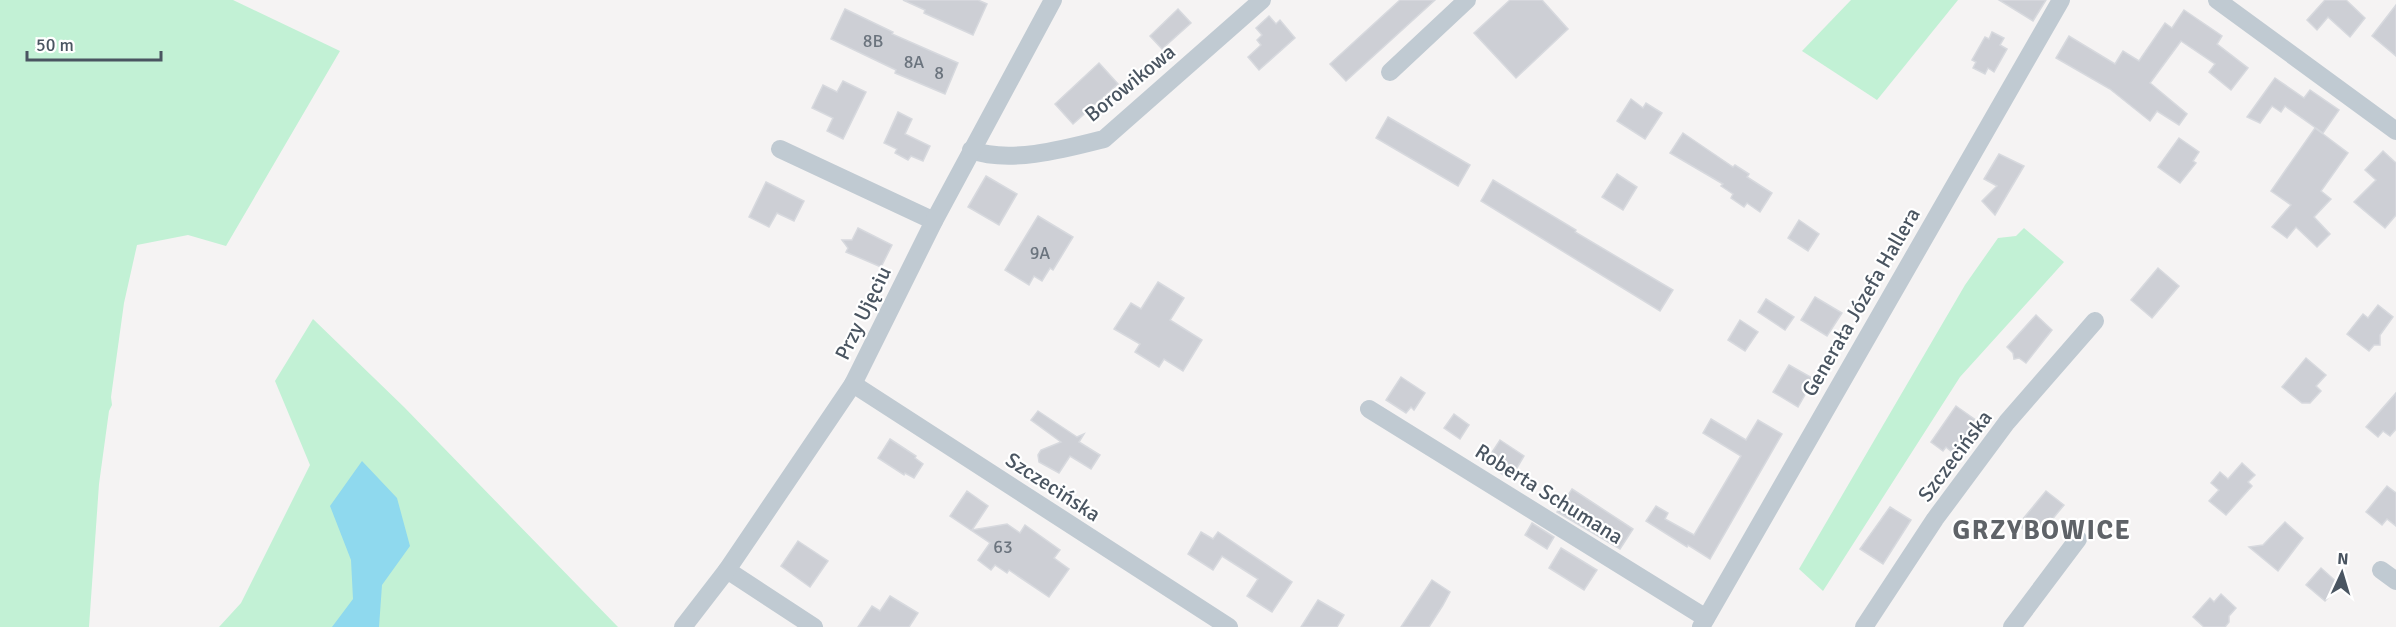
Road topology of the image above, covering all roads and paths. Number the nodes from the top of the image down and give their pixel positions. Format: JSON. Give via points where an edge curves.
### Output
{"nodes":[{"id":1,"x":1053,"y":0,"type":"edge"},
{"id":2,"x":1262,"y":0,"type":"edge"},
{"id":3,"x":1467,"y":0,"type":"edge"},
{"id":4,"x":2061,"y":0,"type":"edge"},
{"id":5,"x":2217,"y":0,"type":"edge"},
{"id":6,"x":1390,"y":72,"type":"dead end"},
{"id":7,"x":2396,"y":131,"type":"edge"},
{"id":8,"x":780,"y":148,"type":"dead end"},
{"id":9,"x":971,"y":150,"type":"junction"},
{"id":10,"x":934,"y":221,"type":"junction"},
{"id":11,"x":2095,"y":321,"type":"dead end"},
{"id":12,"x":853,"y":384,"type":"junction"},
{"id":13,"x":1369,"y":409,"type":"dead end"},
{"id":14,"x":2078,"y":539,"type":"dead end"},
{"id":15,"x":727,"y":570,"type":"junction"},
{"id":16,"x":2381,"y":570,"type":"dead end"},
{"id":17,"x":2396,"y":581,"type":"edge"},
{"id":18,"x":1703,"y":623,"type":"edge"},
{"id":19,"x":683,"y":627,"type":"edge"},
{"id":20,"x":814,"y":627,"type":"edge"},
{"id":21,"x":1229,"y":627,"type":"edge"},
{"id":22,"x":1864,"y":627,"type":"edge"},
{"id":23,"x":2012,"y":627,"type":"edge"}],
"edges":[{"from":1,"to":9,"type":"street","name":"Przy Ujęciu"},
{"from":2,"to":9,"type":"street","name":"Borowikowa","via":[[1104,140],[1001,156]]},
{"from":3,"to":6,"type":"street"},
{"from":4,"to":18,"type":"street","name":"Generała Józefa Hallera"},
{"from":5,"to":7,"type":"street"},
{"from":8,"to":10,"type":"street"},
{"from":9,"to":10,"type":"street","name":"Przy Ujęciu"},
{"from":10,"to":12,"type":"street","name":"Przy Ujęciu"},
{"from":11,"to":22,"type":"street","name":"Szczecińska","via":[[2007,422],[1935,519]]},
{"from":12,"to":15,"type":"street","name":"Przy Ujęciu"},
{"from":12,"to":21,"type":"street","name":"Szczecińska"},
{"from":13,"to":18,"type":"street","name":"Roberta Schumana"},
{"from":14,"to":23,"type":"street"},
{"from":15,"to":19,"type":"street","name":"Przy Ujęciu"},
{"from":15,"to":20,"type":"street"},
{"from":16,"to":17,"type":"street"}]}
